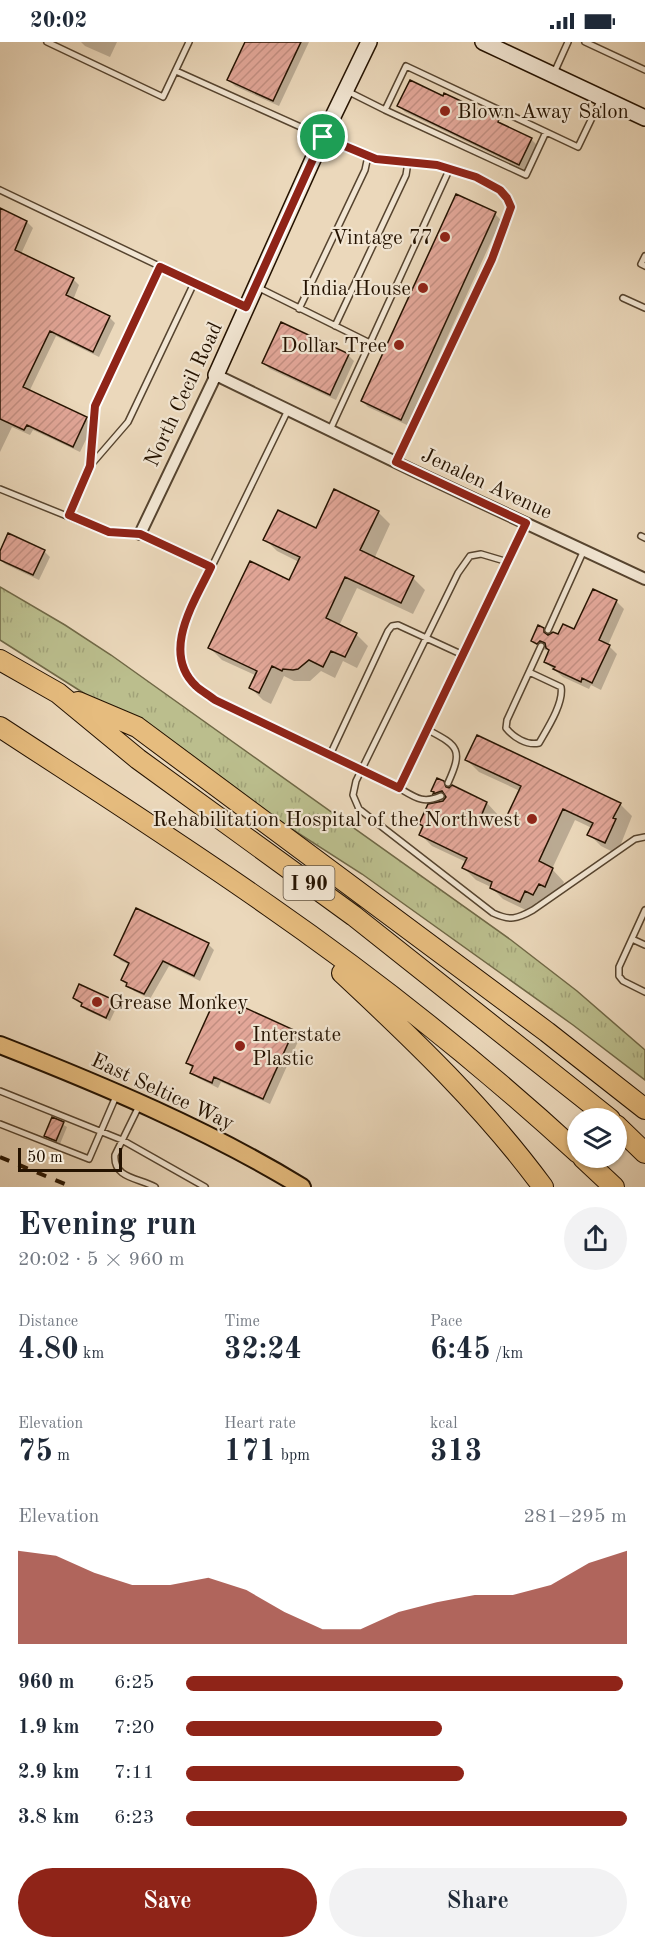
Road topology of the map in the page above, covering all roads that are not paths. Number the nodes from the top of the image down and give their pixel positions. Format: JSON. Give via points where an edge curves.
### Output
{"nodes":[{"id":1,"x":47,"y":42,"type":"edge"},
{"id":2,"x":189,"y":42,"type":"edge"},
{"id":3,"x":369,"y":42,"type":"edge"},
{"id":4,"x":483,"y":42,"type":"edge"},
{"id":5,"x":568,"y":42,"type":"edge"},
{"id":6,"x":585,"y":42,"type":"edge"},
{"id":7,"x":645,"y":70,"type":"edge"},
{"id":8,"x":176,"y":71,"type":"junction"},
{"id":9,"x":553,"y":75,"type":"junction"},
{"id":10,"x":346,"y":90,"type":"junction"},
{"id":11,"x":602,"y":98,"type":"junction"},
{"id":12,"x":386,"y":110,"type":"junction"},
{"id":13,"x":645,"y":118,"type":"edge"},
{"id":14,"x":546,"y":132,"type":"junction"},
{"id":15,"x":323,"y":137,"type":"junction"},
{"id":16,"x":368,"y":156,"type":"junction"},
{"id":17,"x":408,"y":162,"type":"junction"},
{"id":18,"x":450,"y":168,"type":"junction"},
{"id":19,"x":0,"y":190,"type":"edge"},
{"id":20,"x":645,"y":256,"type":"edge"},
{"id":21,"x":645,"y":266,"type":"edge"},
{"id":22,"x":160,"y":267,"type":"junction"},
{"id":23,"x":194,"y":283,"type":"junction"},
{"id":24,"x":255,"y":286,"type":"junction"},
{"id":25,"x":623,"y":298,"type":"dead end"},
{"id":26,"x":246,"y":307,"type":"junction"},
{"id":27,"x":299,"y":309,"type":"junction"},
{"id":28,"x":645,"y":309,"type":"edge"},
{"id":29,"x":335,"y":326,"type":"junction"},
{"id":30,"x":370,"y":343,"type":"junction"},
{"id":31,"x":216,"y":375,"type":"junction"},
{"id":32,"x":288,"y":410,"type":"junction"},
{"id":33,"x":330,"y":430,"type":"junction"},
{"id":34,"x":396,"y":462,"type":"junction"},
{"id":35,"x":90,"y":466,"type":"junction"},
{"id":36,"x":0,"y":489,"type":"edge"},
{"id":37,"x":69,"y":515,"type":"junction"},
{"id":38,"x":526,"y":523,"type":"junction"},
{"id":39,"x":140,"y":534,"type":"junction"},
{"id":40,"x":584,"y":550,"type":"junction"},
{"id":41,"x":508,"y":562,"type":"junction"},
{"id":42,"x":211,"y":567,"type":"junction"},
{"id":43,"x":645,"y":579,"type":"edge"},
{"id":44,"x":548,"y":630,"type":"dead end"},
{"id":45,"x":426,"y":638,"type":"junction"},
{"id":46,"x":541,"y":645,"type":"dead end"},
{"id":47,"x":463,"y":655,"type":"junction"},
{"id":48,"x":0,"y":660,"type":"edge"},
{"id":49,"x":529,"y":672,"type":"junction"},
{"id":50,"x":58,"y":693,"type":"junction"},
{"id":51,"x":0,"y":727,"type":"edge"},
{"id":52,"x":428,"y":730,"type":"junction"},
{"id":53,"x":330,"y":755,"type":"junction"},
{"id":54,"x":361,"y":770,"type":"junction"},
{"id":55,"x":448,"y":783,"type":"dead end"},
{"id":56,"x":399,"y":788,"type":"junction"},
{"id":57,"x":441,"y":796,"type":"dead end"},
{"id":58,"x":645,"y":837,"type":"edge"},
{"id":59,"x":269,"y":906,"type":"junction"},
{"id":60,"x":645,"y":910,"type":"edge"},
{"id":61,"x":632,"y":939,"type":"junction"},
{"id":62,"x":645,"y":945,"type":"edge"},
{"id":63,"x":645,"y":992,"type":"edge"},
{"id":64,"x":0,"y":1045,"type":"edge"},
{"id":65,"x":0,"y":1091,"type":"edge"},
{"id":66,"x":117,"y":1093,"type":"junction"},
{"id":67,"x":140,"y":1103,"type":"junction"},
{"id":68,"x":596,"y":1108,"type":"edge"},
{"id":69,"x":645,"y":1109,"type":"edge"},
{"id":70,"x":0,"y":1124,"type":"edge"},
{"id":71,"x":101,"y":1131,"type":"junction"},
{"id":72,"x":627,"y":1136,"type":"edge"},
{"id":73,"x":122,"y":1140,"type":"junction"},
{"id":74,"x":567,"y":1143,"type":"edge"},
{"id":75,"x":645,"y":1153,"type":"edge"},
{"id":76,"x":593,"y":1168,"type":"edge"},
{"id":77,"x":285,"y":1183,"type":"edge"},
{"id":78,"x":155,"y":1187,"type":"edge"},
{"id":79,"x":206,"y":1187,"type":"edge"},
{"id":80,"x":302,"y":1187,"type":"edge"},
{"id":81,"x":543,"y":1187,"type":"edge"},
{"id":82,"x":614,"y":1187,"type":"edge"}],
"edges":[{"from":1,"to":8,"type":"lane","via":[[163,97]]},
{"from":2,"to":8,"type":"lane"},
{"from":3,"to":10,"type":"street","name":"North Cecil Road"},
{"from":4,"to":9,"type":"street"},
{"from":5,"to":9,"type":"lane"},
{"from":6,"to":7,"type":"lane"},
{"from":8,"to":15,"type":"lane"},
{"from":9,"to":11,"type":"street"},
{"from":10,"to":12,"type":"lane"},
{"from":10,"to":15,"type":"street","name":"North Cecil Road"},
{"from":11,"to":13,"type":"street"},
{"from":11,"to":14,"type":"lane","via":[[578,147]]},
{"from":12,"to":14,"type":"lane","via":[[526,175]]},
{"from":12,"to":14,"type":"lane","via":[[406,66]]},
{"from":15,"to":16,"type":"lane"},
{"from":15,"to":24,"type":"street","name":"North Cecil Road"},
{"from":16,"to":17,"type":"lane"},
{"from":16,"to":27,"type":"lane","via":[[365,170]]},
{"from":17,"to":18,"type":"lane"},
{"from":17,"to":29,"type":"lane","via":[[406,175]]},
{"from":18,"to":30,"type":"lane"},
{"from":18,"to":34,"type":"lane","via":[[500,190],[511,207],[492,259]]},
{"from":19,"to":22,"type":"lane"},
{"from":20,"to":21,"type":"lane","via":[[641,264]]},
{"from":22,"to":23,"type":"lane"},
{"from":22,"to":35,"type":"lane","via":[[95,406]]},
{"from":23,"to":26,"type":"lane"},
{"from":23,"to":35,"type":"lane","via":[[128,422]]},
{"from":24,"to":26,"type":"street","name":"North Cecil Road"},
{"from":24,"to":27,"type":"lane"},
{"from":25,"to":28,"type":"lane"},
{"from":26,"to":31,"type":"street","name":"North Cecil Road"},
{"from":27,"to":29,"type":"lane"},
{"from":29,"to":30,"type":"lane"},
{"from":30,"to":33,"type":"lane"},
{"from":31,"to":32,"type":"street","name":"Jenalen Avenue"},
{"from":31,"to":39,"type":"street","name":"North Cecil Road"},
{"from":32,"to":33,"type":"street","name":"Jenalen Avenue"},
{"from":32,"to":42,"type":"lane"},
{"from":33,"to":34,"type":"street","name":"Jenalen Avenue"},
{"from":34,"to":38,"type":"street","name":"Jenalen Avenue"},
{"from":35,"to":37,"type":"lane"},
{"from":36,"to":37,"type":"lane"},
{"from":37,"to":39,"type":"lane","via":[[109,532]]},
{"from":38,"to":40,"type":"street","name":"Jenalen Avenue"},
{"from":38,"to":41,"type":"lane"},
{"from":39,"to":42,"type":"lane"},
{"from":40,"to":43,"type":"street","name":"Jenalen Avenue"},
{"from":40,"to":44,"type":"lane"},
{"from":41,"to":45,"type":"lane","via":[[482,554],[470,556]]},
{"from":41,"to":47,"type":"lane"},
{"from":42,"to":53,"type":"lane","via":[[184,624],[180,646],[184,669],[195,685],[215,700]]},
{"from":45,"to":47,"type":"lane"},
{"from":45,"to":53,"type":"lane","via":[[392,626]]},
{"from":45,"to":54,"type":"lane"},
{"from":46,"to":49,"type":"lane"},
{"from":47,"to":52,"type":"lane"},
{"from":48,"to":50,"type":"highway","number":"I 90"},
{"from":49,"to":49,"type":"lane","via":[[506,728],[512,736],[534,744],[543,736],[562,694],[561,687]]},
{"from":50,"to":68,"type":"highway","number":"I 90","via":[[138,759],[354,916]]},
{"from":50,"to":69,"type":"highway","via":[[137,727],[548,1032]]},
{"from":51,"to":59,"type":"highway","number":"I 90"},
{"from":52,"to":55,"type":"lane","via":[[455,748],[458,757]]},
{"from":52,"to":56,"type":"lane"},
{"from":53,"to":54,"type":"lane"},
{"from":54,"to":56,"type":"lane"},
{"from":54,"to":58,"type":"lane","via":[[353,795],[359,809],[504,918],[518,918],[533,910],[635,839]]},
{"from":56,"to":57,"type":"lane","via":[[417,799],[430,801]]},
{"from":59,"to":74,"type":"highway","number":"I 90","via":[[414,1013]]},
{"from":59,"to":81,"type":"highway","via":[[390,1018],[482,1111]]},
{"from":60,"to":61,"type":"lane"},
{"from":61,"to":62,"type":"lane"},
{"from":61,"to":63,"type":"lane","via":[[619,976]]},
{"from":64,"to":66,"type":"main road","name":"East Seltice Way"},
{"from":65,"to":71,"type":"lane"},
{"from":66,"to":67,"type":"main road","name":"East Seltice Way"},
{"from":66,"to":71,"type":"lane"},
{"from":67,"to":73,"type":"lane"},
{"from":67,"to":77,"type":"main road","name":"East Seltice Way","via":[[207,1135]]},
{"from":70,"to":71,"type":"lane","via":[[89,1159]]},
{"from":71,"to":73,"type":"lane"},
{"from":72,"to":75,"type":"highway"},
{"from":73,"to":78,"type":"lane","via":[[115,1155],[116,1167]]},
{"from":73,"to":79,"type":"lane"},
{"from":76,"to":82,"type":"highway"},
{"from":77,"to":80,"type":"main road","name":"East Seltice Way"}]}
